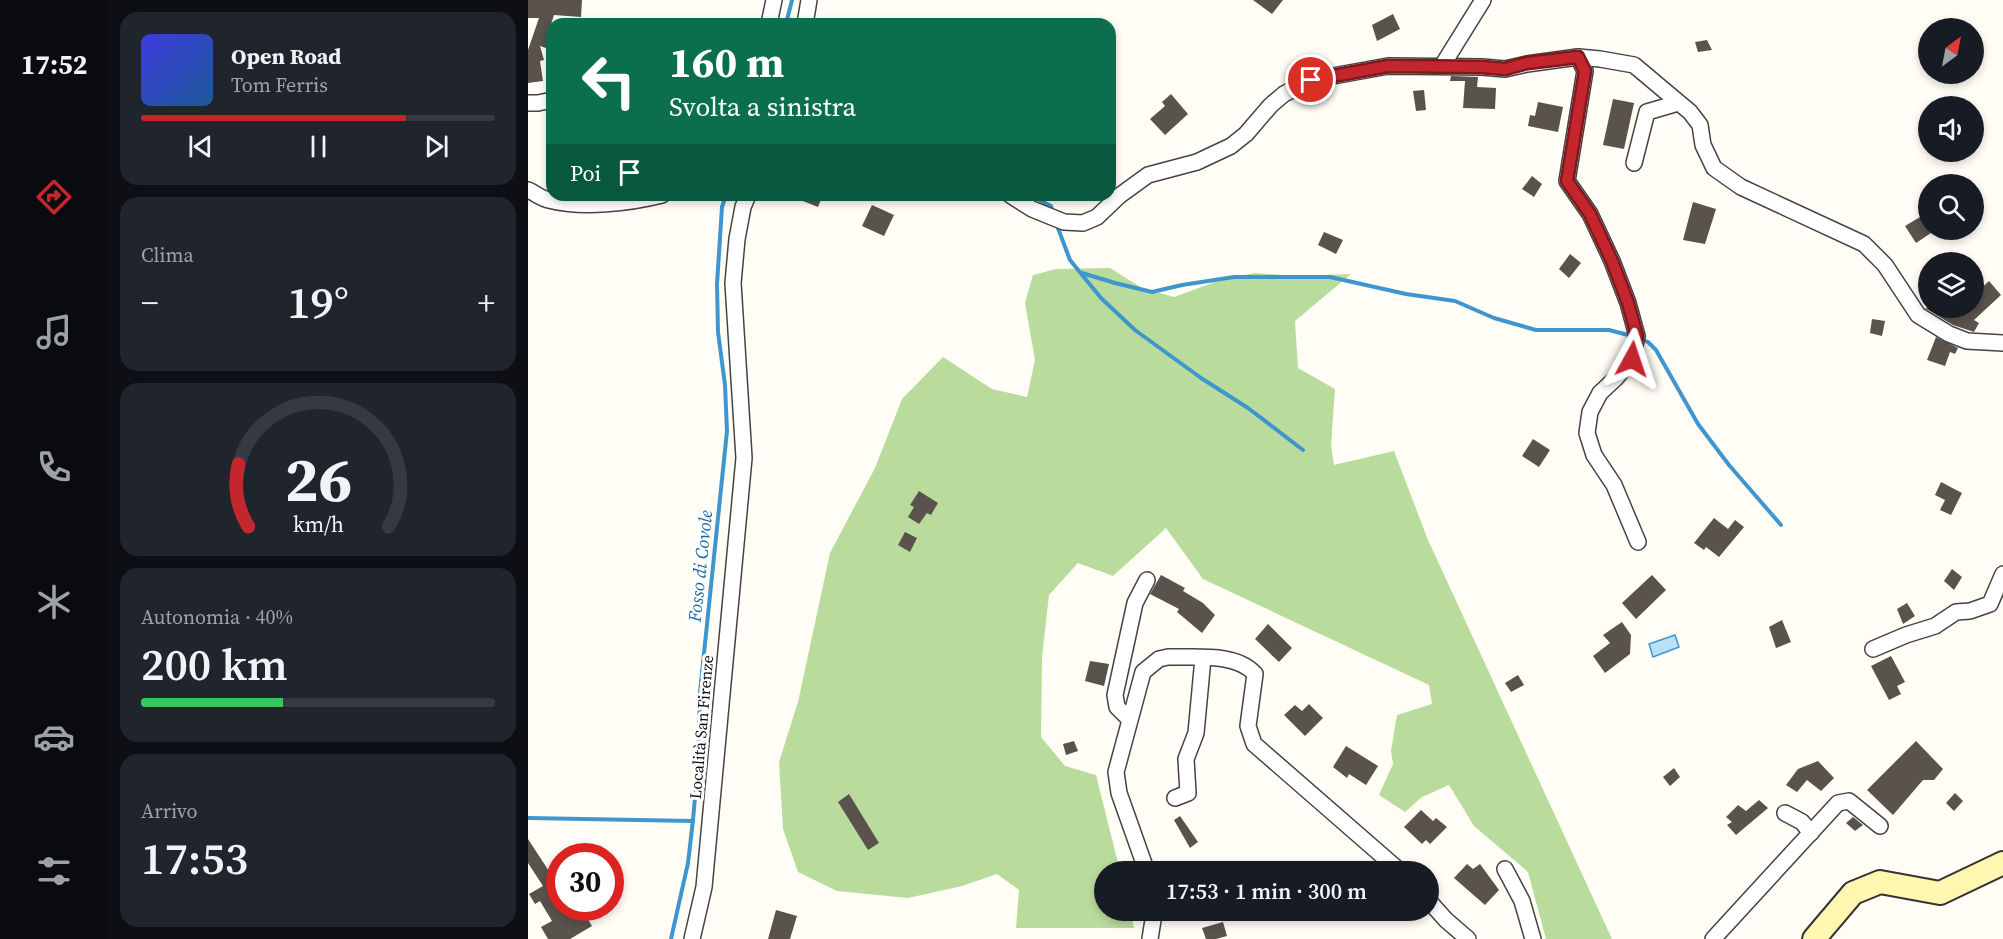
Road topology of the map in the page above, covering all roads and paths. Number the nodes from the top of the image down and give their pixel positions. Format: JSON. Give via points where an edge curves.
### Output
{"nodes":[{"id":1,"x":774,"y":0,"type":"edge"},
{"id":2,"x":809,"y":0,"type":"edge"},
{"id":3,"x":1483,"y":0,"type":"edge"},
{"id":4,"x":770,"y":18,"type":"edge"},
{"id":5,"x":806,"y":18,"type":"edge"},
{"id":6,"x":1578,"y":57,"type":"junction"},
{"id":7,"x":1442,"y":66,"type":"junction"},
{"id":8,"x":546,"y":102,"type":"edge"},
{"id":9,"x":1678,"y":102,"type":"junction"},
{"id":10,"x":528,"y":103,"type":"edge"},
{"id":11,"x":1634,"y":163,"type":"dead end"},
{"id":12,"x":528,"y":190,"type":"edge"},
{"id":13,"x":546,"y":199,"type":"edge"},
{"id":14,"x":1116,"y":199,"type":"edge"},
{"id":15,"x":554,"y":201,"type":"edge"},
{"id":16,"x":621,"y":201,"type":"edge"},
{"id":17,"x":746,"y":201,"type":"edge"},
{"id":18,"x":1019,"y":201,"type":"edge"},
{"id":19,"x":1114,"y":201,"type":"edge"},
{"id":20,"x":2003,"y":342,"type":"edge"},
{"id":21,"x":1638,"y":542,"type":"dead end"},
{"id":22,"x":2003,"y":574,"type":"edge"},
{"id":23,"x":1147,"y":580,"type":"dead end"},
{"id":24,"x":1872,"y":649,"type":"dead end"},
{"id":25,"x":1203,"y":658,"type":"junction"},
{"id":26,"x":1129,"y":719,"type":"junction"},
{"id":27,"x":1175,"y":798,"type":"dead end"},
{"id":28,"x":1785,"y":813,"type":"dead end"},
{"id":29,"x":1880,"y":826,"type":"dead end"},
{"id":30,"x":1811,"y":833,"type":"junction"},
{"id":31,"x":1142,"y":861,"type":"edge"},
{"id":32,"x":1388,"y":861,"type":"edge"},
{"id":33,"x":2003,"y":864,"type":"edge"},
{"id":34,"x":1505,"y":869,"type":"dead end"},
{"id":35,"x":1439,"y":913,"type":"edge"},
{"id":36,"x":1153,"y":921,"type":"edge"},
{"id":37,"x":692,"y":939,"type":"edge"},
{"id":38,"x":1150,"y":939,"type":"edge"},
{"id":39,"x":1468,"y":939,"type":"edge"},
{"id":40,"x":1533,"y":939,"type":"edge"},
{"id":41,"x":1713,"y":939,"type":"edge"},
{"id":42,"x":1814,"y":939,"type":"edge"}],
"edges":[{"from":1,"to":4,"type":"street"},
{"from":2,"to":5,"type":"street"},
{"from":3,"to":7,"type":"street"},
{"from":6,"to":7,"type":"street","via":[[1505,69]]},
{"from":6,"to":9,"type":"street","via":[[1634,65]]},
{"from":6,"to":21,"type":"street","via":[[1585,71],[1567,181],[1590,214],[1612,261],[1637,336],[1632,359],[1600,393],[1590,412],[1587,433]]},
{"from":7,"to":14,"type":"street","via":[[1388,66],[1311,80],[1284,94],[1231,146],[1197,162],[1148,175]]},
{"from":8,"to":10,"type":"street"},
{"from":9,"to":11,"type":"street","via":[[1647,112]]},
{"from":9,"to":20,"type":"street","via":[[1700,125],[1703,145],[1714,168],[1741,187],[1864,244],[1885,265],[1918,315],[1941,330],[1968,341]]},
{"from":12,"to":13,"type":"street"},
{"from":15,"to":16,"type":"street"},
{"from":17,"to":37,"type":"street","name":"Località San Firenze","via":[[736,239],[733,283],[744,458],[704,887]]},
{"from":18,"to":19,"type":"street","via":[[1064,222],[1083,223],[1097,217]]},
{"from":22,"to":24,"type":"street","via":[[1990,604],[1956,612],[1935,626]]},
{"from":23,"to":26,"type":"street","via":[[1135,603],[1115,695],[1118,707]]},
{"from":25,"to":26,"type":"street","via":[[1159,659],[1143,672]]},
{"from":25,"to":27,"type":"street","via":[[1196,733],[1186,759],[1188,793]]},
{"from":25,"to":32,"type":"street","via":[[1229,658],[1249,666],[1255,674],[1248,726],[1254,744]]},
{"from":26,"to":31,"type":"street","via":[[1116,772],[1119,793]]},
{"from":28,"to":30,"type":"street","via":[[1802,822]]},
{"from":29,"to":30,"type":"street","via":[[1849,801],[1838,804]]},
{"from":30,"to":41,"type":"street"},
{"from":33,"to":42,"type":"main road","via":[[1940,892],[1880,882],[1853,893]]},
{"from":34,"to":40,"type":"street","via":[[1522,901]]},
{"from":35,"to":39,"type":"street"},
{"from":36,"to":38,"type":"street"}]}
